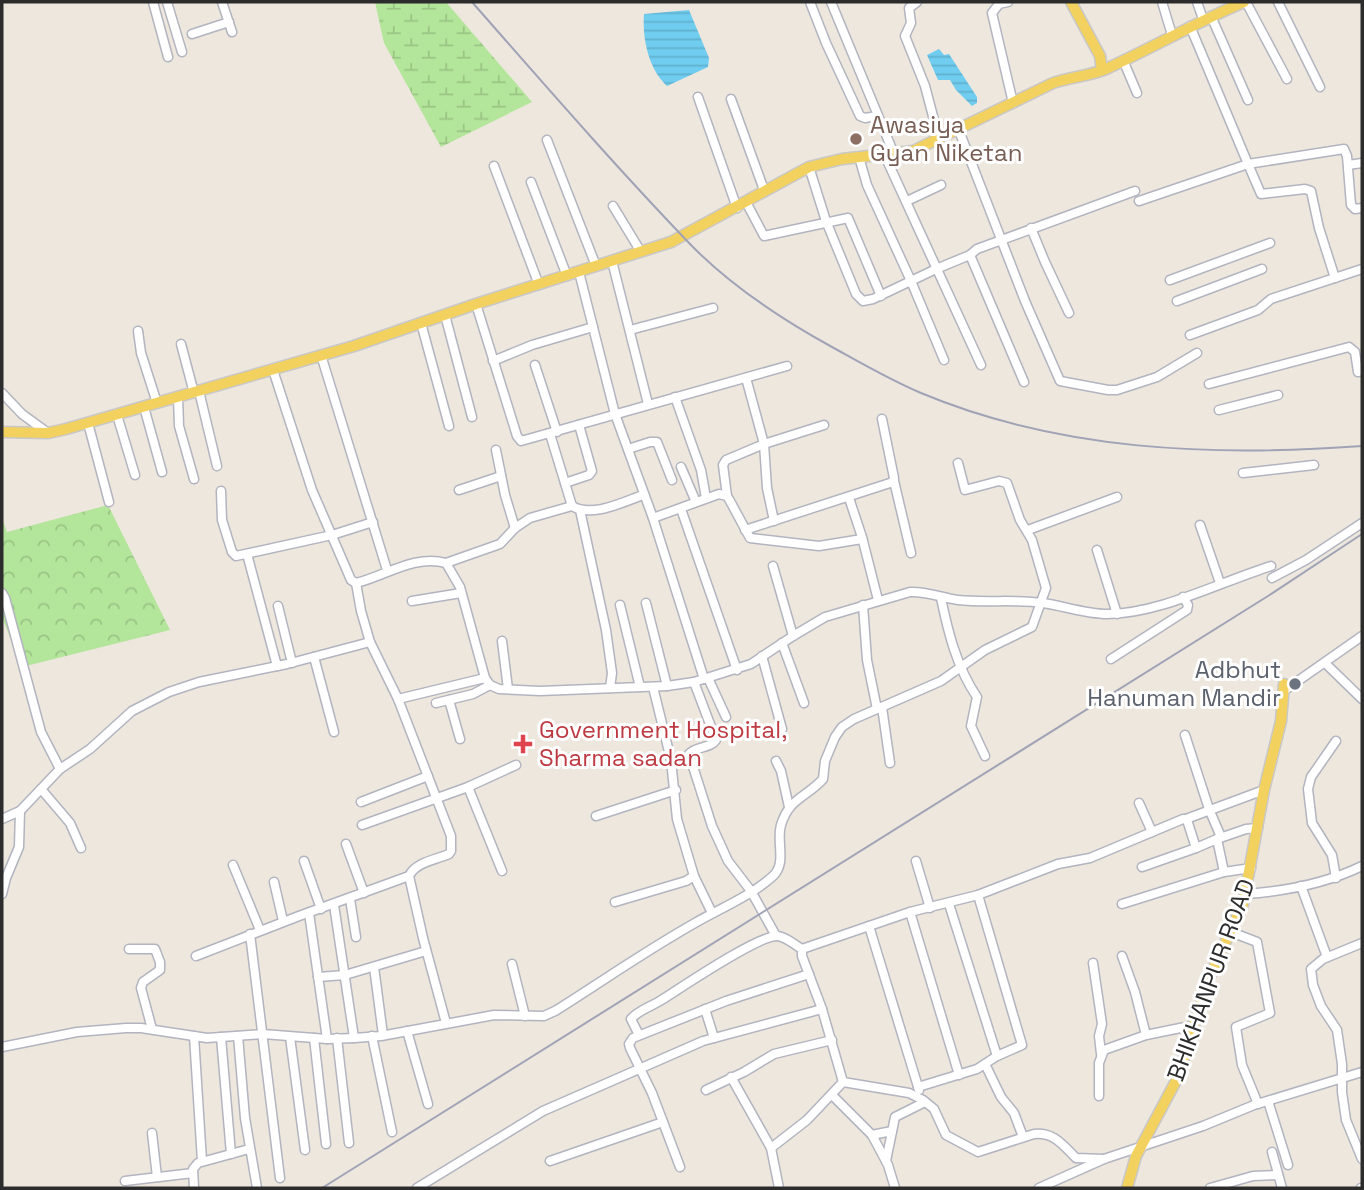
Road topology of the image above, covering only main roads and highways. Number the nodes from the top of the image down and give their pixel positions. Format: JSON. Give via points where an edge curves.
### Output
{"nodes":[{"id":1,"x":1071,"y":2,"type":"edge"},
{"id":2,"x":1245,"y":2,"type":"edge"},
{"id":3,"x":1102,"y":70,"type":"junction"},
{"id":4,"x":2,"y":432,"type":"edge"},
{"id":5,"x":1285,"y":687,"type":"road end"},
{"id":6,"x":1127,"y":1188,"type":"edge"}],
"edges":[{"from":1,"to":3,"type":"main road","via":[[1100,56]]},
{"from":2,"to":3,"type":"main road"},
{"from":3,"to":4,"type":"main road","via":[[1053,82],[913,151],[809,167],[684,237],[641,252],[117,415],[48,433]]},
{"from":5,"to":6,"type":"main road","name":"BHIKHANPUR ROAD","via":[[1243,904],[1209,978],[1174,1086],[1140,1146]]}]}
